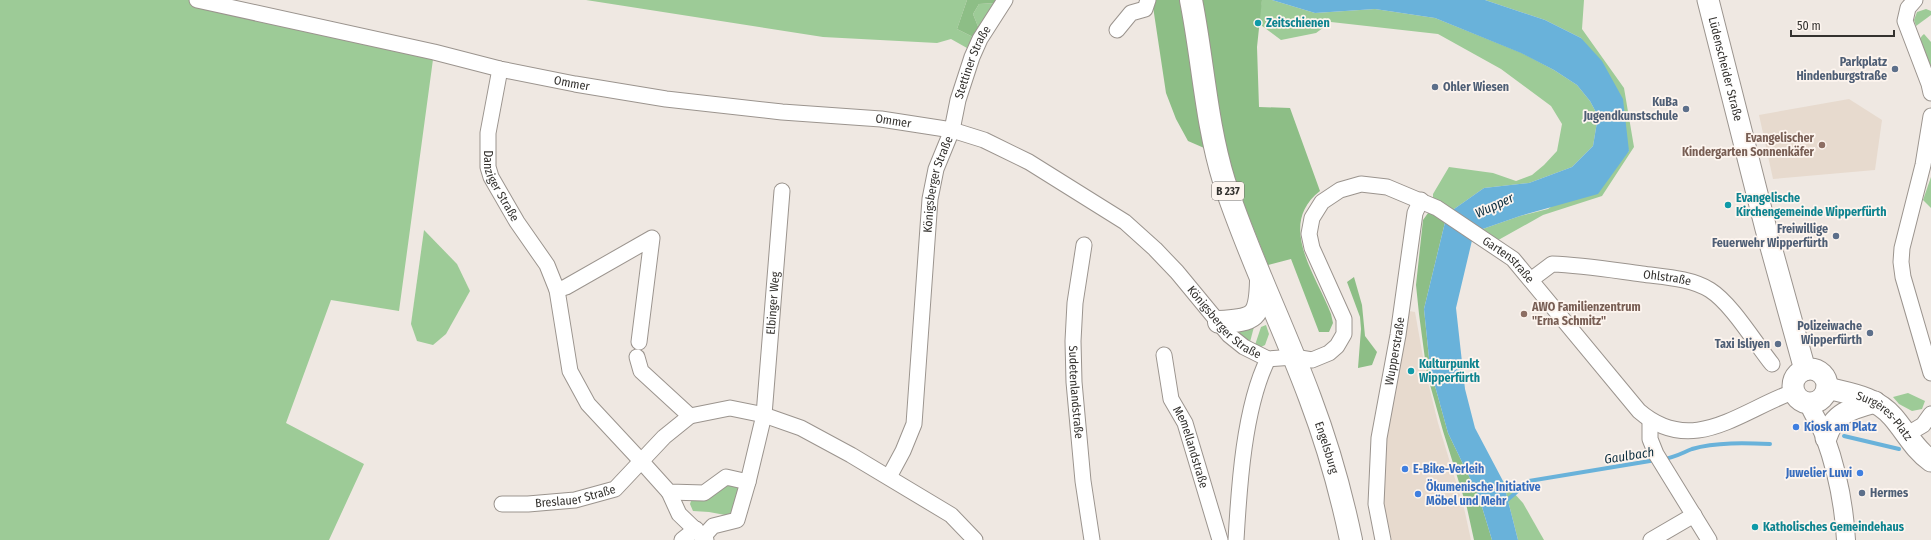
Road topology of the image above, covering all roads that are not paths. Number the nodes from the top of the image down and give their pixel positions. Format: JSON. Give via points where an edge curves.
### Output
{"nodes":[{"id":1,"x":197,"y":0,"type":"edge"},
{"id":2,"x":1005,"y":0,"type":"edge"},
{"id":3,"x":1148,"y":0,"type":"edge"},
{"id":4,"x":1191,"y":0,"type":"edge"},
{"id":5,"x":1708,"y":0,"type":"edge"},
{"id":6,"x":1915,"y":0,"type":"edge"},
{"id":7,"x":1117,"y":30,"type":"dead end"},
{"id":8,"x":500,"y":69,"type":"junction"},
{"id":9,"x":1931,"y":93,"type":"edge"},
{"id":10,"x":1931,"y":116,"type":"edge"},
{"id":11,"x":952,"y":130,"type":"junction"},
{"id":12,"x":782,"y":191,"type":"dead end"},
{"id":13,"x":1420,"y":200,"type":"junction"},
{"id":14,"x":1084,"y":245,"type":"dead end"},
{"id":15,"x":1261,"y":277,"type":"junction"},
{"id":16,"x":1532,"y":279,"type":"junction"},
{"id":17,"x":556,"y":290,"type":"junction"},
{"id":18,"x":1218,"y":322,"type":"junction"},
{"id":19,"x":1164,"y":355,"type":"dead end"},
{"id":20,"x":1303,"y":358,"type":"junction"},
{"id":21,"x":1268,"y":359,"type":"junction"},
{"id":22,"x":1772,"y":364,"type":"dead end"},
{"id":23,"x":1805,"y":370,"type":"junction"},
{"id":24,"x":1931,"y":374,"type":"edge"},
{"id":25,"x":1827,"y":388,"type":"junction"},
{"id":26,"x":1801,"y":398,"type":"junction"},
{"id":27,"x":1875,"y":402,"type":"junction"},
{"id":28,"x":1931,"y":414,"type":"edge"},
{"id":29,"x":764,"y":415,"type":"junction"},
{"id":30,"x":690,"y":416,"type":"junction"},
{"id":31,"x":1650,"y":421,"type":"junction"},
{"id":32,"x":1906,"y":435,"type":"junction"},
{"id":33,"x":1826,"y":438,"type":"junction"},
{"id":34,"x":1931,"y":461,"type":"edge"},
{"id":35,"x":642,"y":462,"type":"junction"},
{"id":36,"x":889,"y":477,"type":"junction"},
{"id":37,"x":748,"y":482,"type":"junction"},
{"id":38,"x":669,"y":492,"type":"junction"},
{"id":39,"x":502,"y":504,"type":"dead end"},
{"id":40,"x":1694,"y":515,"type":"junction"},
{"id":41,"x":702,"y":536,"type":"edge"},
{"id":42,"x":682,"y":540,"type":"edge"},
{"id":43,"x":975,"y":540,"type":"edge"},
{"id":44,"x":1092,"y":540,"type":"edge"},
{"id":45,"x":1220,"y":540,"type":"edge"},
{"id":46,"x":1236,"y":540,"type":"edge"},
{"id":47,"x":1351,"y":540,"type":"edge"},
{"id":48,"x":1383,"y":540,"type":"edge"},
{"id":49,"x":1651,"y":540,"type":"edge"},
{"id":50,"x":1709,"y":540,"type":"edge"},
{"id":51,"x":1846,"y":540,"type":"edge"}],
"edges":[{"from":1,"to":8,"type":"street","name":"Ommer"},
{"from":2,"to":11,"type":"street","name":"Stettiner Straße","via":[[984,32],[972,57],[958,100]]},
{"from":3,"to":7,"type":"street","via":[[1145,9],[1131,13]]},
{"from":4,"to":15,"type":"main road","number":"B 237","via":[[1206,101],[1224,181]]},
{"from":5,"to":23,"type":"main road","name":"Lüdenscheider Straße"},
{"from":6,"to":9,"type":"street","via":[[1908,8],[1905,21],[1930,84]]},
{"from":8,"to":11,"type":"street","name":"Ommer","via":[[666,99],[782,112],[881,119]]},
{"from":8,"to":17,"type":"street","name":"Danziger Straße","via":[[488,133],[488,167],[505,204],[547,265]]},
{"from":10,"to":24,"type":"street","via":[[1927,148],[1902,248],[1901,262]]},
{"from":11,"to":18,"type":"street","name":"Königsberger Straße","via":[[984,140],[1029,162],[1125,222],[1156,249]]},
{"from":11,"to":36,"type":"street","name":"Königsberger Straße","via":[[936,169],[930,199],[914,424]]},
{"from":12,"to":29,"type":"street","name":"Elbinger Weg"},
{"from":13,"to":16,"type":"street","name":"Gartenstraße","via":[[1479,235],[1513,259]]},
{"from":13,"to":20,"type":"street","name":"Gartenstraße","via":[[1387,187],[1361,184],[1333,193],[1322,202],[1315,212],[1310,228],[1310,240],[1344,319],[1344,334],[1329,353]]},
{"from":13,"to":48,"type":"street","name":"Wupperstraße","via":[[1415,213],[1398,335],[1379,438],[1376,504]]},
{"from":14,"to":44,"type":"street","name":"Sudetenlandstraße","via":[[1075,303],[1074,382]]},
{"from":15,"to":18,"type":"main road","via":[[1260,301],[1253,315],[1242,321]]},
{"from":15,"to":20,"type":"main road","number":"B 237"},
{"from":16,"to":22,"type":"street","name":"Ohlstraße","via":[[1552,264],[1574,264],[1678,279],[1703,286],[1719,297],[1732,311]]},
{"from":16,"to":31,"type":"street","name":"Gartenstraße","via":[[1639,412]]},
{"from":17,"to":30,"type":"street","via":[[652,238],[638,350],[642,371]]},
{"from":17,"to":35,"type":"street","name":"Danziger Straße","via":[[570,371],[588,404]]},
{"from":18,"to":21,"type":"street","name":"Königsberger Straße","via":[[1237,343]]},
{"from":19,"to":45,"type":"street","name":"Memellandstraße","via":[[1171,399],[1185,423]]},
{"from":20,"to":21,"type":"street","name":"Königsberger Straße"},
{"from":20,"to":47,"type":"main road","name":"Engelsburg","number":"B 237","via":[[1311,399],[1333,467]]},
{"from":21,"to":46,"type":"street","via":[[1260,376],[1242,463]]},
{"from":23,"to":25,"type":"main road","via":[[1814,369],[1822,373]]},
{"from":23,"to":26,"type":"main road","via":[[1796,376],[1792,386]]},
{"from":25,"to":26,"type":"main road","via":[[1820,401]]},
{"from":25,"to":27,"type":"main road","name":"Surgères-Platz","via":[[1859,395]]},
{"from":26,"to":31,"type":"street","name":"Gartenstraße","via":[[1772,400],[1733,420],[1697,431],[1665,429]]},
{"from":26,"to":33,"type":"street"},
{"from":27,"to":32,"type":"main road","name":"Surgères-Platz","via":[[1893,416]]},
{"from":27,"to":33,"type":"main road","via":[[1848,410],[1831,424]]},
{"from":28,"to":32,"type":"street","via":[[1923,424]]},
{"from":29,"to":30,"type":"street","name":"Breslauer Straße","via":[[730,408]]},
{"from":29,"to":36,"type":"street","name":"Breslauer Straße","via":[[802,428]]},
{"from":29,"to":37,"type":"street","name":"Elbinger Weg"},
{"from":30,"to":35,"type":"street","name":"Breslauer Straße","via":[[664,437]]},
{"from":31,"to":40,"type":"street","via":[[1650,439],[1656,454]]},
{"from":32,"to":34,"type":"main road","name":"Surgères-Platz"},
{"from":33,"to":51,"type":"street","via":[[1842,503]]},
{"from":35,"to":38,"type":"street","name":"Danziger Straße"},
{"from":35,"to":39,"type":"street","name":"Breslauer Straße","via":[[615,489],[576,500]]},
{"from":36,"to":43,"type":"street","via":[[951,515]]},
{"from":37,"to":38,"type":"street","via":[[726,477],[704,493]]},
{"from":37,"to":41,"type":"street","name":"Elbinger Weg","via":[[737,520],[713,526]]},
{"from":38,"to":41,"type":"street","name":"Danziger Straße","via":[[679,514]]},
{"from":40,"to":49,"type":"street"},
{"from":40,"to":50,"type":"street"},
{"from":41,"to":42,"type":"street"}]}
